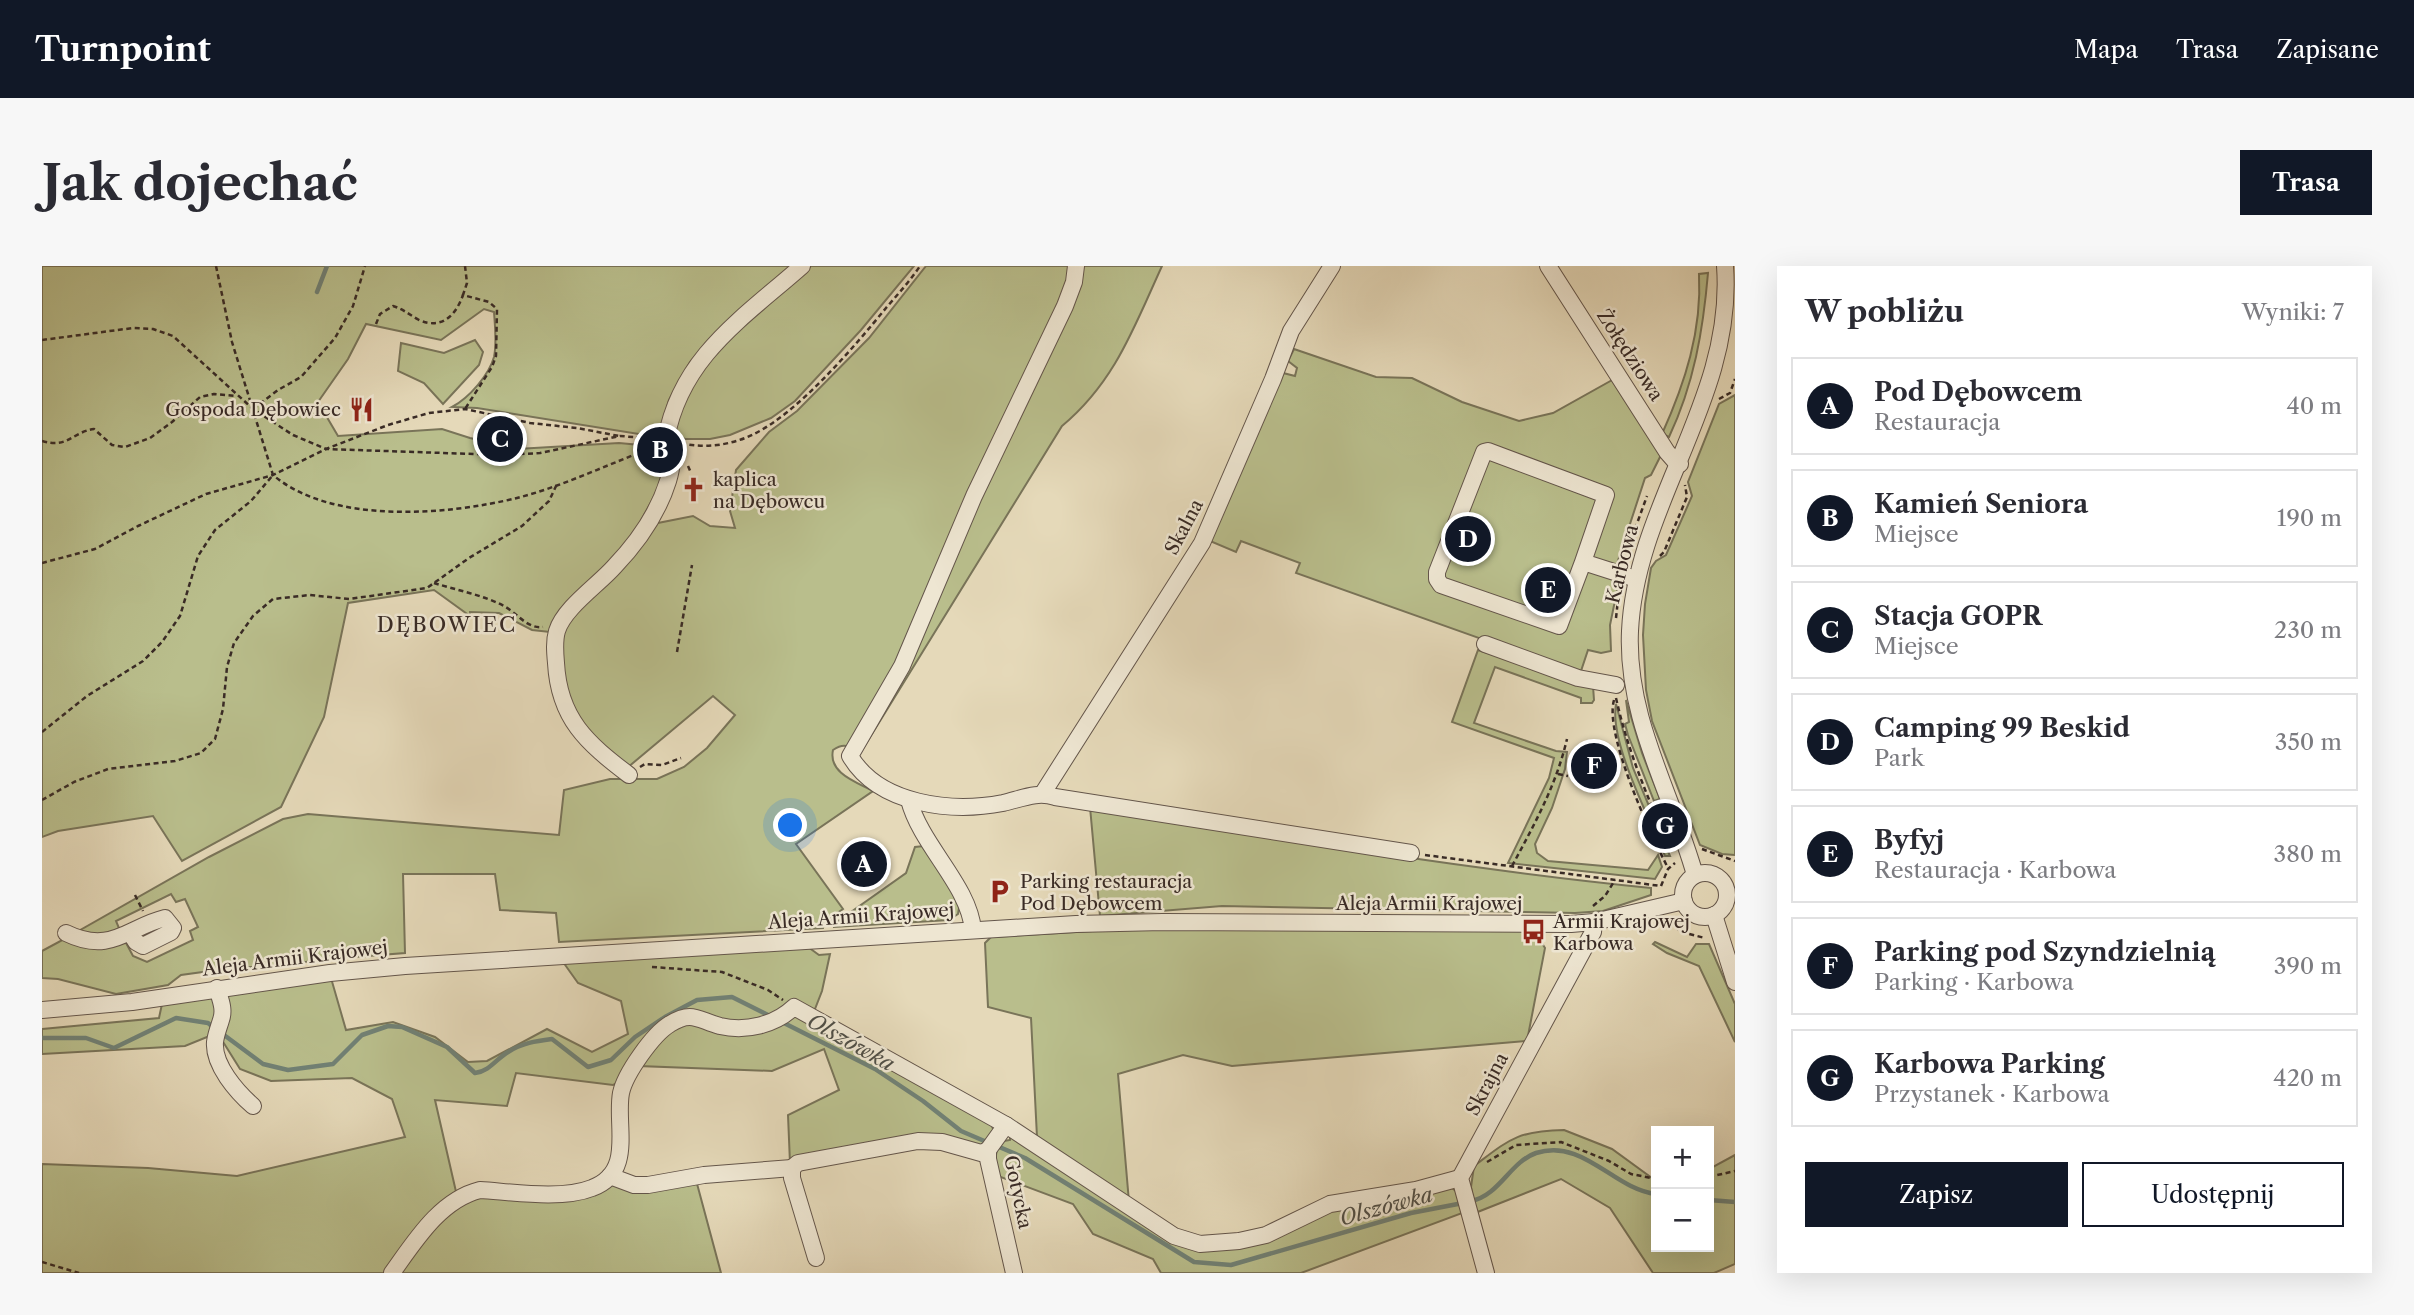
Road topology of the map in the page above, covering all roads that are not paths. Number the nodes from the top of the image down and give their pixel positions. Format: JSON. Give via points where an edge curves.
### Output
{"nodes":[{"id":1,"x":802,"y":266,"type":"edge"},
{"id":2,"x":1076,"y":266,"type":"edge"},
{"id":3,"x":1332,"y":266,"type":"edge"},
{"id":4,"x":1548,"y":266,"type":"edge"},
{"id":5,"x":1725,"y":266,"type":"edge"},
{"id":6,"x":1682,"y":471,"type":"junction"},
{"id":7,"x":1583,"y":562,"type":"junction"},
{"id":8,"x":1636,"y":579,"type":"junction"},
{"id":9,"x":1485,"y":644,"type":"dead end"},
{"id":10,"x":1616,"y":692,"type":"road end"},
{"id":11,"x":629,"y":775,"type":"road end"},
{"id":12,"x":1043,"y":793,"type":"junction"},
{"id":13,"x":909,"y":800,"type":"junction"},
{"id":14,"x":1410,"y":853,"type":"road end"},
{"id":15,"x":1695,"y":875,"type":"junction"},
{"id":16,"x":1730,"y":882,"type":"edge"},
{"id":17,"x":1684,"y":901,"type":"junction"},
{"id":18,"x":1714,"y":915,"type":"junction"},
{"id":19,"x":1592,"y":916,"type":"junction"},
{"id":20,"x":972,"y":930,"type":"junction"},
{"id":21,"x":66,"y":933,"type":"dead end"},
{"id":22,"x":131,"y":934,"type":"dead end"},
{"id":23,"x":1735,"y":982,"type":"edge"},
{"id":24,"x":217,"y":988,"type":"junction"},
{"id":25,"x":42,"y":1010,"type":"edge"},
{"id":26,"x":253,"y":1106,"type":"dead end"},
{"id":27,"x":1003,"y":1129,"type":"junction"},
{"id":28,"x":988,"y":1150,"type":"junction"},
{"id":29,"x":792,"y":1168,"type":"junction"},
{"id":30,"x":605,"y":1180,"type":"junction"},
{"id":31,"x":1465,"y":1189,"type":"junction"},
{"id":32,"x":816,"y":1258,"type":"dead end"},
{"id":33,"x":392,"y":1273,"type":"edge"},
{"id":34,"x":1014,"y":1273,"type":"edge"},
{"id":35,"x":1486,"y":1273,"type":"edge"}],
"edges":[{"from":1,"to":11,"type":"street","via":[[710,347],[693,371],[674,404],[662,443],[673,462],[656,511],[634,545],[562,620],[556,634],[557,681],[572,722],[593,747]]},
{"from":2,"to":13,"type":"street","via":[[1065,306],[974,496],[902,666],[850,756],[873,780]]},
{"from":3,"to":12,"type":"street","name":"Skalna","via":[[1291,331],[1202,542]]},
{"from":4,"to":6,"type":"street","name":"Żołędziowa"},
{"from":5,"to":6,"type":"street","name":"Karbowa","via":[[1720,358]]},
{"from":6,"to":8,"type":"street","name":"Karbowa","via":[[1653,526]]},
{"from":7,"to":7,"type":"street","via":[[1559,626],[1441,585],[1437,572],[1484,452],[1606,495]]},
{"from":7,"to":8,"type":"street"},
{"from":8,"to":15,"type":"street","name":"Karbowa","via":[[1630,632],[1636,705]]},
{"from":9,"to":10,"type":"street"},
{"from":12,"to":13,"type":"street","via":[[975,806]]},
{"from":12,"to":14,"type":"street"},
{"from":13,"to":20,"type":"street","via":[[918,828],[970,912]]},
{"from":15,"to":16,"type":"street","via":[[1712,874]]},
{"from":15,"to":17,"type":"street","via":[[1686,883]]},
{"from":16,"to":18,"type":"street","via":[[1727,900]]},
{"from":17,"to":18,"type":"street","via":[[1696,915]]},
{"from":17,"to":19,"type":"street","name":"Aleja Armii Krajowej"},
{"from":18,"to":23,"type":"street"},
{"from":19,"to":20,"type":"street","name":"Aleja Armii Krajowej","via":[[1551,925],[1145,922]]},
{"from":19,"to":31,"type":"street","name":"Skrajna","via":[[1593,932]]},
{"from":20,"to":24,"type":"street","name":"Aleja Armii Krajowej","via":[[405,966]]},
{"from":21,"to":22,"type":"street","via":[[96,940]]},
{"from":24,"to":25,"type":"street","name":"Aleja Armii Krajowej"},
{"from":24,"to":26,"type":"street","via":[[223,1017],[214,1044],[234,1090]]},
{"from":27,"to":28,"type":"street","name":"Gotycka"},
{"from":27,"to":30,"type":"street","via":[[784,1015],[736,1028],[688,1016],[657,1035],[623,1088],[621,1151]]},
{"from":27,"to":31,"type":"street","via":[[1150,1222],[1200,1244],[1266,1235],[1330,1204],[1416,1190]]},
{"from":28,"to":29,"type":"street","via":[[981,1153],[942,1142],[918,1141],[807,1161]]},
{"from":28,"to":34,"type":"street","name":"Gotycka"},
{"from":29,"to":30,"type":"street","via":[[648,1185]]},
{"from":29,"to":32,"type":"street"},
{"from":30,"to":33,"type":"street","via":[[571,1192],[480,1190],[466,1194],[435,1218]]},
{"from":31,"to":35,"type":"street"}]}
